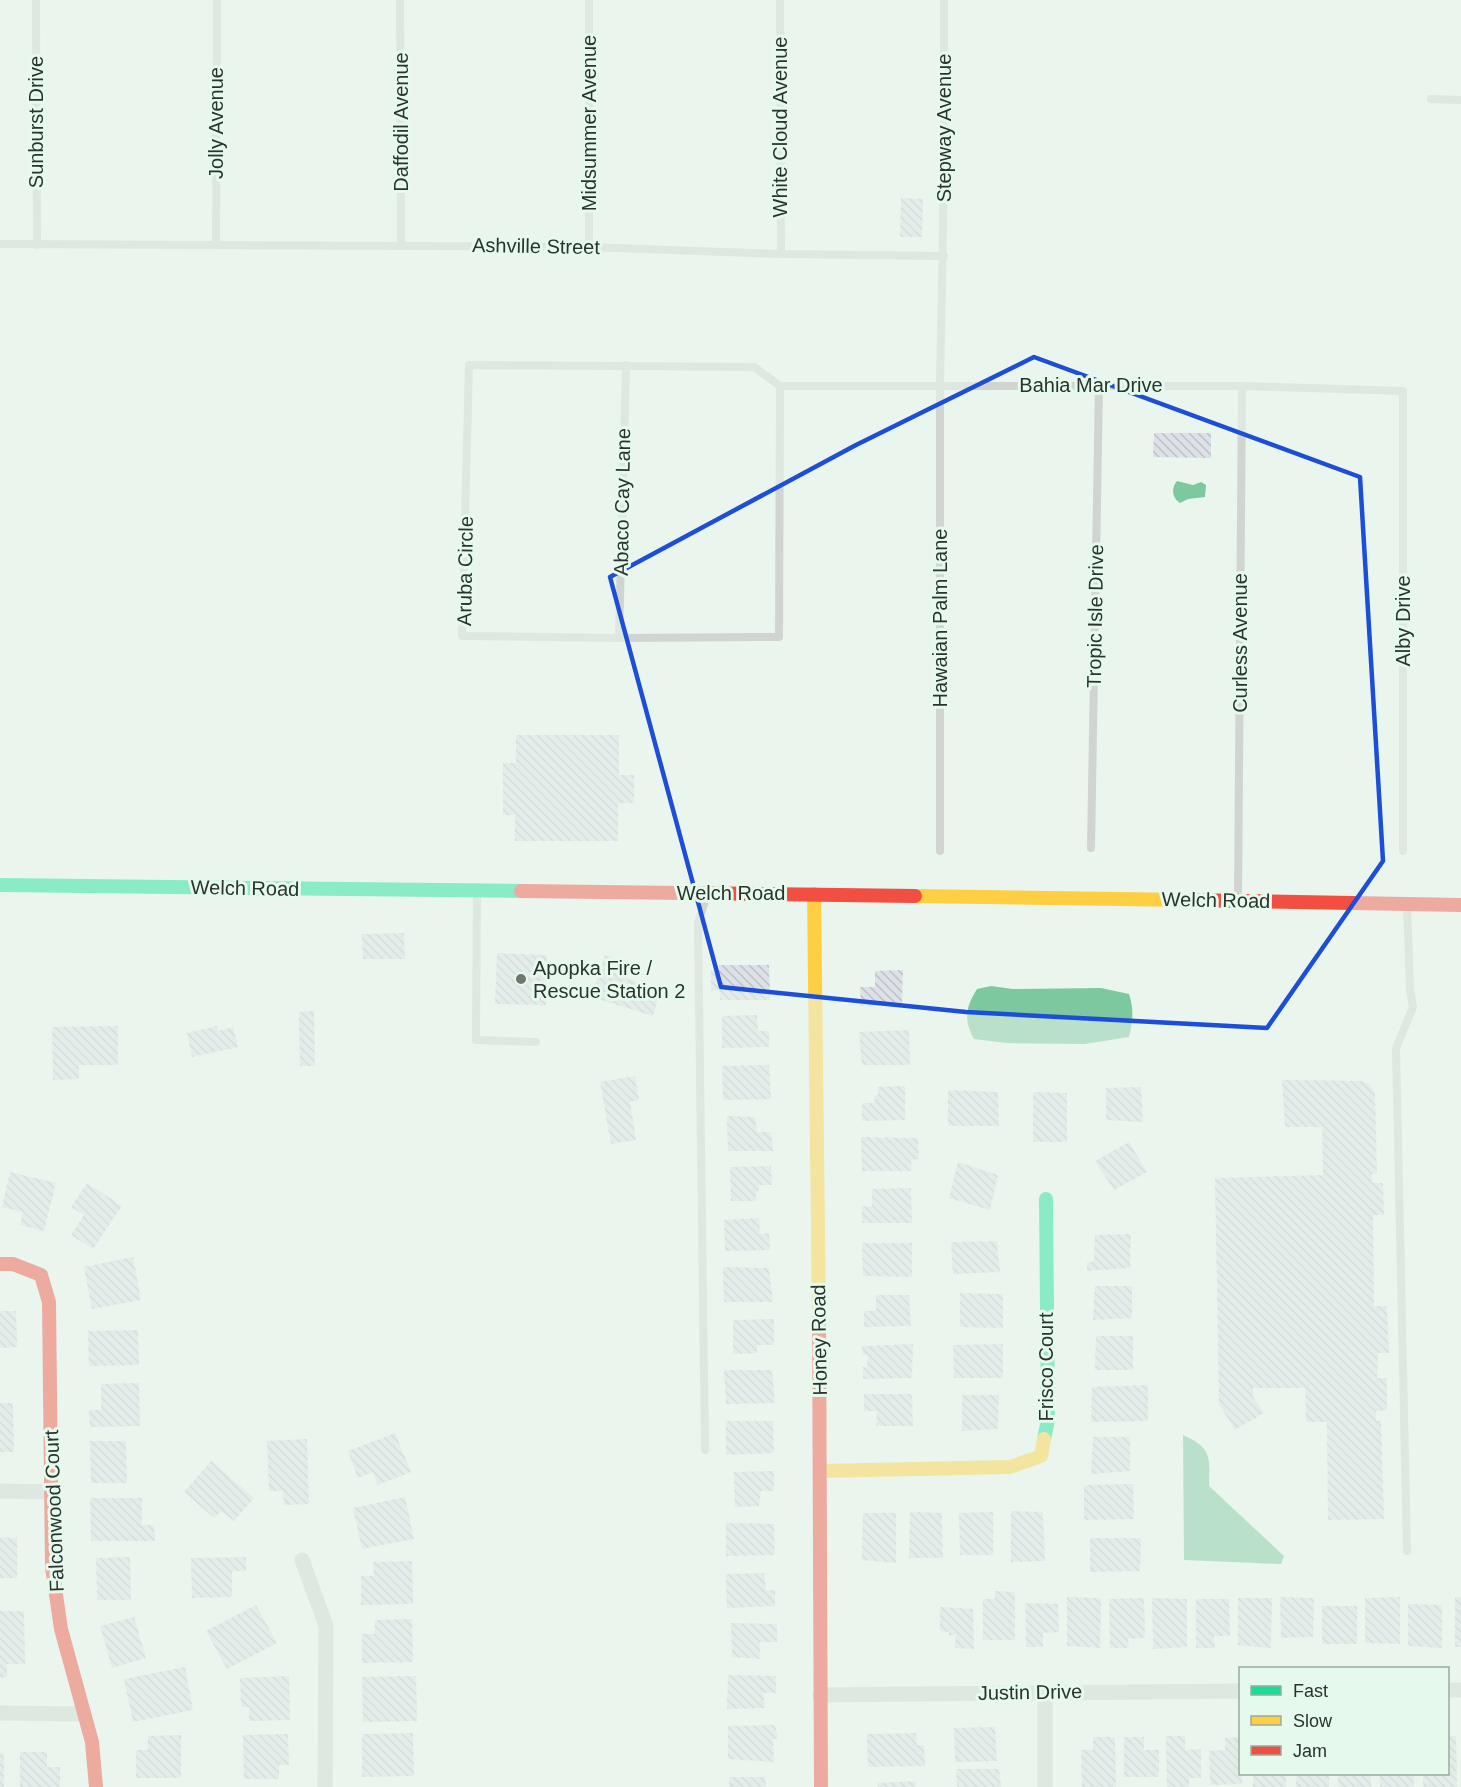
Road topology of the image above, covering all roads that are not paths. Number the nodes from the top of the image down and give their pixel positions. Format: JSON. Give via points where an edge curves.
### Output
{"nodes":[{"id":1,"x":36,"y":0,"type":"edge"},
{"id":2,"x":217,"y":0,"type":"edge"},
{"id":3,"x":400,"y":0,"type":"edge"},
{"id":4,"x":589,"y":0,"type":"edge"},
{"id":5,"x":780,"y":0,"type":"edge"},
{"id":6,"x":944,"y":0,"type":"edge"},
{"id":7,"x":1431,"y":99,"type":"dead end"},
{"id":8,"x":1461,"y":100,"type":"edge"},
{"id":9,"x":0,"y":244,"type":"edge"},
{"id":10,"x":401,"y":244,"type":"junction"},
{"id":11,"x":37,"y":245,"type":"junction"},
{"id":12,"x":216,"y":245,"type":"junction"},
{"id":13,"x":589,"y":247,"type":"junction"},
{"id":14,"x":781,"y":254,"type":"junction"},
{"id":15,"x":944,"y":256,"type":"junction"},
{"id":16,"x":626,"y":365,"type":"junction"},
{"id":17,"x":1099,"y":384,"type":"junction"},
{"id":18,"x":940,"y":385,"type":"junction"},
{"id":19,"x":780,"y":386,"type":"junction"},
{"id":20,"x":1242,"y":386,"type":"junction"},
{"id":21,"x":1402,"y":391,"type":"joint"},
{"id":22,"x":619,"y":638,"type":"junction"},
{"id":23,"x":1091,"y":848,"type":"dead end"},
{"id":24,"x":940,"y":851,"type":"dead end"},
{"id":25,"x":1403,"y":851,"type":"dead end"},
{"id":26,"x":0,"y":885,"type":"edge"},
{"id":27,"x":477,"y":891,"type":"junction"},
{"id":28,"x":708,"y":894,"type":"junction"},
{"id":29,"x":814,"y":894,"type":"junction"},
{"id":30,"x":1238,"y":900,"type":"junction"},
{"id":31,"x":1407,"y":904,"type":"junction"},
{"id":32,"x":1461,"y":905,"type":"edge"},
{"id":33,"x":536,"y":1042,"type":"dead end"},
{"id":34,"x":1046,"y":1199,"type":"dead end"},
{"id":35,"x":0,"y":1264,"type":"edge"},
{"id":36,"x":705,"y":1450,"type":"dead end"},
{"id":37,"x":821,"y":1472,"type":"junction"},
{"id":38,"x":0,"y":1491,"type":"edge"},
{"id":39,"x":52,"y":1492,"type":"junction"},
{"id":40,"x":1407,"y":1551,"type":"dead end"},
{"id":41,"x":302,"y":1560,"type":"dead end"},
{"id":42,"x":1239,"y":1691,"type":"edge"},
{"id":43,"x":1045,"y":1692,"type":"junction"},
{"id":44,"x":820,"y":1695,"type":"junction"},
{"id":45,"x":0,"y":1713,"type":"edge"},
{"id":46,"x":83,"y":1714,"type":"junction"},
{"id":47,"x":96,"y":1787,"type":"edge"},
{"id":48,"x":326,"y":1787,"type":"edge"},
{"id":49,"x":821,"y":1787,"type":"edge"},
{"id":50,"x":1045,"y":1787,"type":"edge"}],
"edges":[{"from":1,"to":11,"type":"lane","name":"Sunburst Drive"},
{"from":2,"to":12,"type":"lane","name":"Jolly Avenue"},
{"from":3,"to":10,"type":"lane","name":"Daffodil Avenue"},
{"from":4,"to":13,"type":"lane","name":"Midsummer Avenue"},
{"from":5,"to":14,"type":"lane","name":"White Cloud Avenue"},
{"from":6,"to":15,"type":"lane","name":"Stepway Avenue"},
{"from":7,"to":8,"type":"lane"},
{"from":9,"to":11,"type":"lane","name":"Ashville Street"},
{"from":10,"to":12,"type":"lane","name":"Ashville Street"},
{"from":10,"to":13,"type":"lane","name":"Ashville Street"},
{"from":11,"to":12,"type":"lane","name":"Ashville Street"},
{"from":13,"to":14,"type":"lane","name":"Ashville Street"},
{"from":14,"to":15,"type":"lane","name":"Ashville Street"},
{"from":15,"to":18,"type":"lane"},
{"from":16,"to":19,"type":"lane","name":"Aruba Circle","via":[[754,367]]},
{"from":16,"to":22,"type":"lane","name":"Abaco Cay Lane"},
{"from":16,"to":22,"type":"lane","name":"Aruba Circle","via":[[469,365],[462,636]]},
{"from":17,"to":18,"type":"lane","name":"Bahia Mar Drive"},
{"from":17,"to":20,"type":"lane","name":"Bahia Mar Drive"},
{"from":17,"to":23,"type":"lane","name":"Tropic Isle Drive"},
{"from":18,"to":19,"type":"lane","name":"Bahia Mar Drive"},
{"from":18,"to":24,"type":"lane","name":"Hawaian Palm Lane"},
{"from":19,"to":22,"type":"lane","name":"Aruba Circle","via":[[779,637]]},
{"from":20,"to":21,"type":"lane","name":"Bahia Mar Drive"},
{"from":20,"to":30,"type":"lane","name":"Curless Avenue"},
{"from":21,"to":25,"type":"lane","name":"Alby Drive"},
{"from":26,"to":27,"type":"street","name":"Welch Road"},
{"from":27,"to":28,"type":"street","name":"Welch Road"},
{"from":27,"to":33,"type":"lane","via":[[476,1040]]},
{"from":28,"to":29,"type":"street","name":"Welch Road"},
{"from":28,"to":36,"type":"lane","via":[[698,923]]},
{"from":29,"to":30,"type":"street","name":"Welch Road"},
{"from":29,"to":37,"type":"street","name":"Honey Road"},
{"from":30,"to":31,"type":"street","name":"Welch Road"},
{"from":31,"to":32,"type":"street","name":"Welch Road"},
{"from":31,"to":40,"type":"lane","via":[[1413,1007],[1396,1048]]},
{"from":34,"to":37,"type":"street","name":"Frisco Court","via":[[1048,1420],[1041,1456],[1010,1467]]},
{"from":35,"to":39,"type":"street","name":"Falconwood Court","via":[[13,1264],[41,1275],[49,1302]]},
{"from":37,"to":44,"type":"street","name":"Honey Road"},
{"from":38,"to":39,"type":"street"},
{"from":39,"to":46,"type":"street","name":"Falconwood Court","via":[[52,1566],[62,1629]]},
{"from":41,"to":48,"type":"street","via":[[326,1626]]},
{"from":42,"to":43,"type":"street","name":"Justin Drive"},
{"from":43,"to":44,"type":"street","name":"Justin Drive"},
{"from":43,"to":50,"type":"street"},
{"from":44,"to":49,"type":"street","name":"Honey Road"},
{"from":45,"to":46,"type":"street"},
{"from":46,"to":47,"type":"street","name":"Falconwood Court","via":[[92,1742]]}]}
